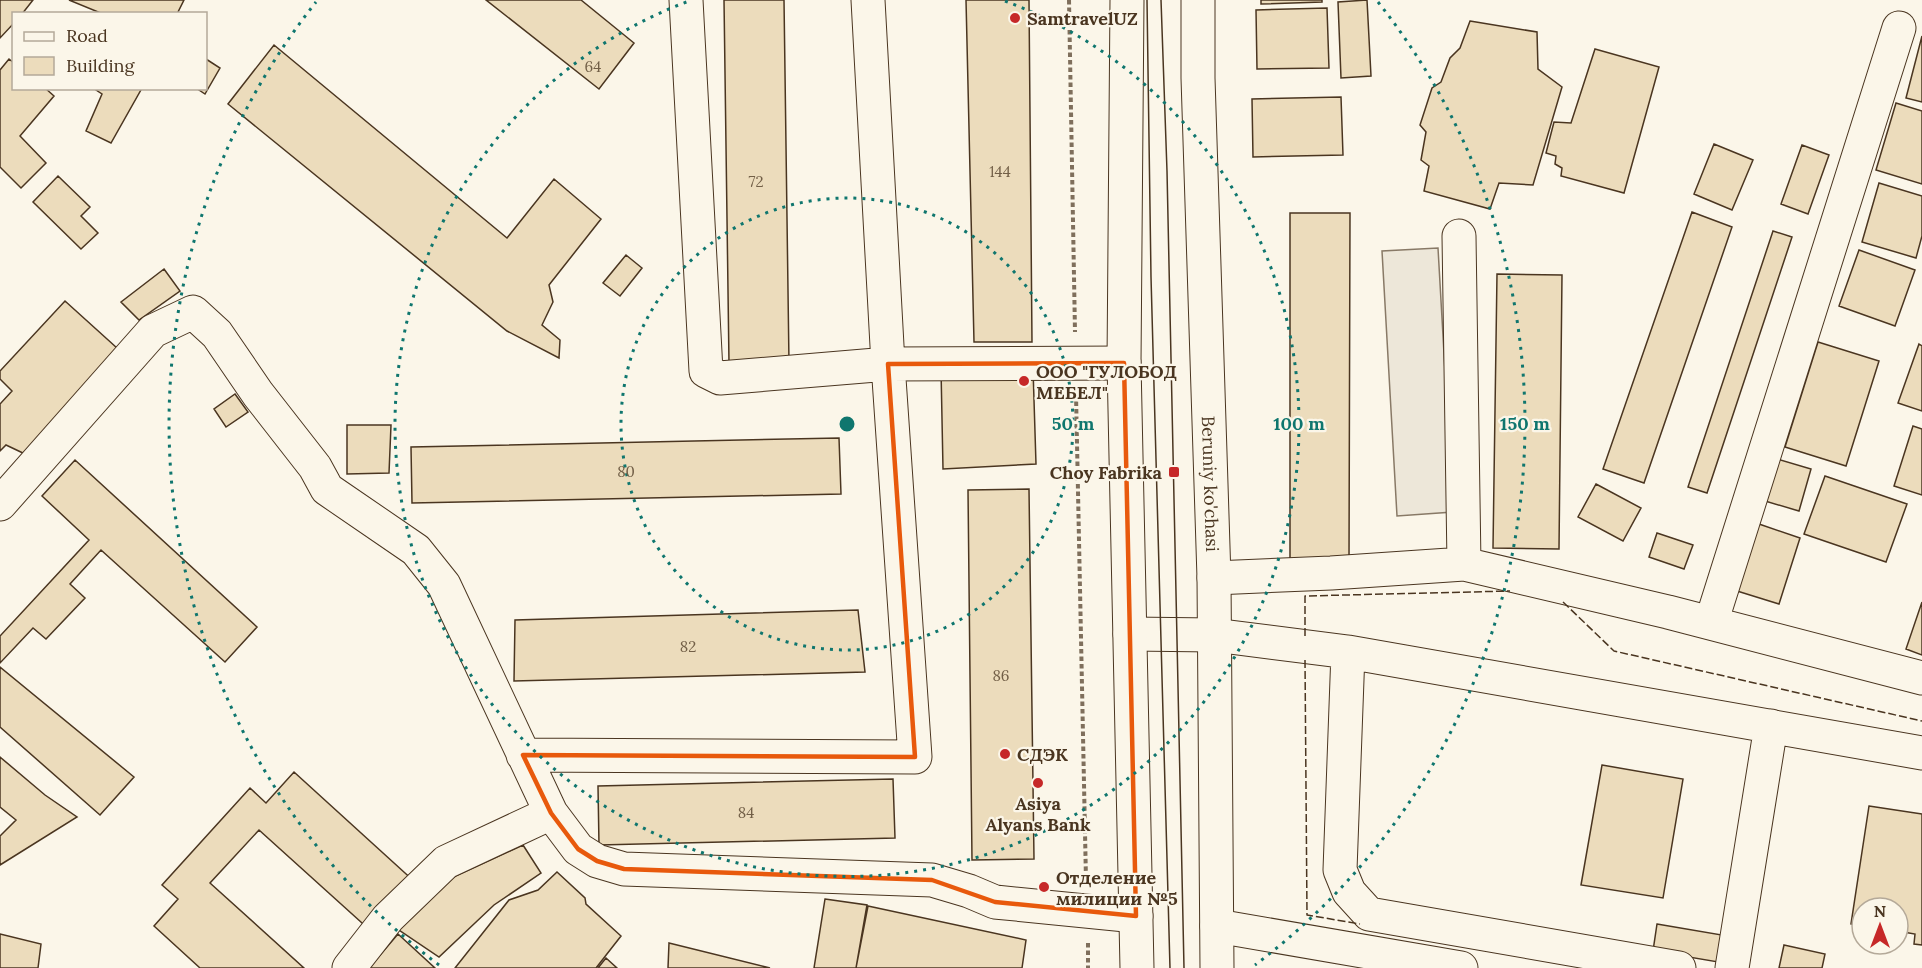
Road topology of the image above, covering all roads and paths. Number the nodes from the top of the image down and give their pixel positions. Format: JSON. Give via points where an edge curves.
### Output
{"nodes":[{"id":1,"x":686,"y":0,"type":"edge"},
{"id":2,"x":868,"y":0,"type":"edge"},
{"id":3,"x":1069,"y":0,"type":"edge"},
{"id":4,"x":1127,"y":0,"type":"edge"},
{"id":5,"x":1198,"y":0,"type":"edge"},
{"id":6,"x":1899,"y":28,"type":"dead end"},
{"id":7,"x":1459,"y":236,"type":"dead end"},
{"id":8,"x":1076,"y":363,"type":"junction"},
{"id":9,"x":1124,"y":363,"type":"junction"},
{"id":10,"x":888,"y":364,"type":"junction"},
{"id":11,"x":0,"y":504,"type":"edge"},
{"id":12,"x":1464,"y":564,"type":"junction"},
{"id":13,"x":1214,"y":578,"type":"junction"},
{"id":14,"x":1711,"y":623,"type":"junction"},
{"id":15,"x":1130,"y":634,"type":"junction"},
{"id":16,"x":1214,"y":635,"type":"junction"},
{"id":17,"x":1348,"y":652,"type":"junction"},
{"id":18,"x":1922,"y":678,"type":"edge"},
{"id":19,"x":1771,"y":726,"type":"junction"},
{"id":20,"x":1922,"y":753,"type":"edge"},
{"id":21,"x":523,"y":755,"type":"junction"},
{"id":22,"x":551,"y":813,"type":"junction"},
{"id":23,"x":1086,"y":886,"type":"dead end"},
{"id":24,"x":1136,"y":916,"type":"junction"},
{"id":25,"x":1217,"y":926,"type":"junction"},
{"id":26,"x":1088,"y":936,"type":"dead end"},
{"id":27,"x":349,"y":968,"type":"edge"},
{"id":28,"x":1088,"y":968,"type":"edge"},
{"id":29,"x":1137,"y":968,"type":"edge"},
{"id":30,"x":1217,"y":968,"type":"edge"},
{"id":31,"x":1461,"y":968,"type":"edge"},
{"id":32,"x":1679,"y":968,"type":"edge"},
{"id":33,"x":1732,"y":968,"type":"edge"}],
"edges":[{"from":1,"to":10,"type":"street","via":[[706,371],[720,378]]},
{"from":2,"to":10,"type":"street"},
{"from":3,"to":8,"type":"path"},
{"from":4,"to":9,"type":"street"},
{"from":5,"to":13,"type":"street","name":"Beruniy ko'chasi"},
{"from":6,"to":14,"type":"street"},
{"from":7,"to":12,"type":"street"},
{"from":8,"to":9,"type":"street"},
{"from":8,"to":10,"type":"street"},
{"from":8,"to":23,"type":"path"},
{"from":9,"to":15,"type":"street"},
{"from":10,"to":21,"type":"street","via":[[915,757]]},
{"from":11,"to":21,"type":"street","via":[[153,331],[193,312],[217,334],[327,489],[416,550],[444,585]]},
{"from":12,"to":13,"type":"street"},
{"from":12,"to":14,"type":"street"},
{"from":13,"to":16,"type":"street","name":"Beruniy ko'chasi"},
{"from":14,"to":18,"type":"street"},
{"from":15,"to":16,"type":"street"},
{"from":15,"to":24,"type":"street"},
{"from":16,"to":17,"type":"street"},
{"from":16,"to":25,"type":"street","name":"Beruniy ko'chasi"},
{"from":17,"to":19,"type":"street"},
{"from":17,"to":32,"type":"street","via":[[1340,870],[1349,892],[1369,914]]},
{"from":19,"to":20,"type":"street"},
{"from":19,"to":33,"type":"street"},
{"from":21,"to":22,"type":"street"},
{"from":22,"to":24,"type":"street","via":[[578,849],[597,861],[624,869],[932,880],[995,902]]},
{"from":22,"to":27,"type":"street","via":[[446,862],[388,918]]},
{"from":24,"to":29,"type":"street"},
{"from":25,"to":30,"type":"street","name":"Beruniy ko'chasi"},
{"from":25,"to":31,"type":"street"},
{"from":26,"to":28,"type":"path"}]}
